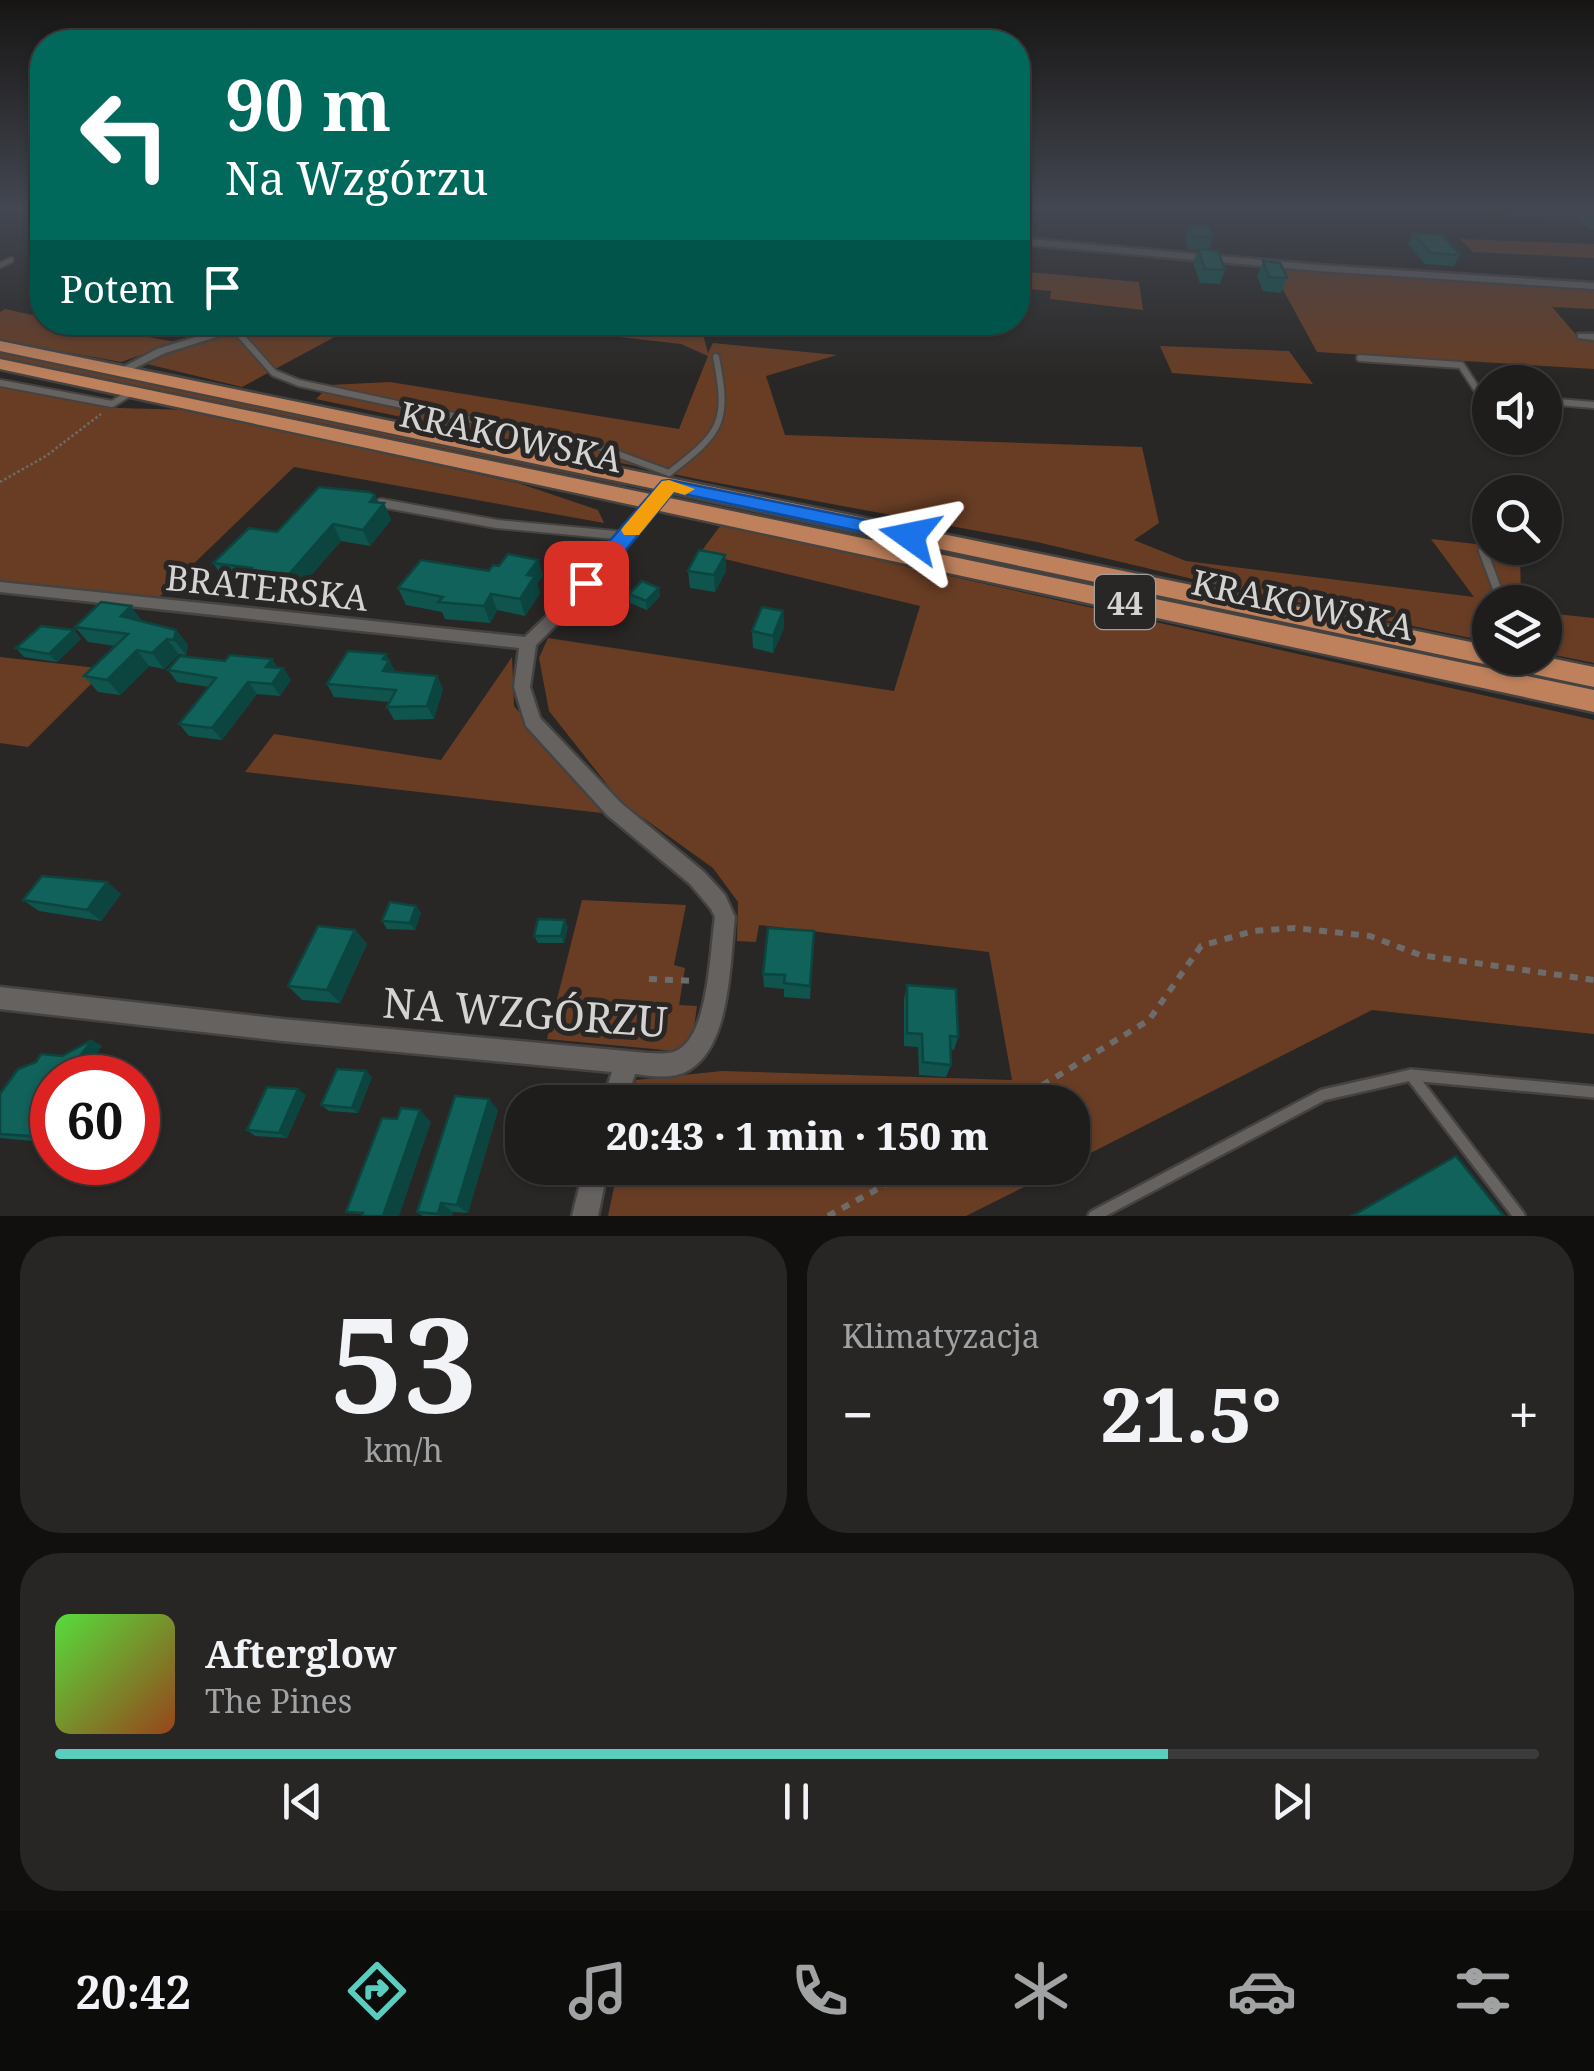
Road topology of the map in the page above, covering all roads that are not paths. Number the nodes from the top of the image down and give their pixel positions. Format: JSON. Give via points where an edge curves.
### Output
{"nodes":[{"id":1,"x":1294,"y":266,"type":"edge"},
{"id":2,"x":1594,"y":286,"type":"edge"},
{"id":3,"x":204,"y":335,"type":"edge"},
{"id":4,"x":242,"y":335,"type":"edge"},
{"id":5,"x":0,"y":346,"type":"edge"},
{"id":6,"x":716,"y":358,"type":"dead end"},
{"id":7,"x":1360,"y":358,"type":"dead end"},
{"id":8,"x":0,"y":364,"type":"edge"},
{"id":9,"x":121,"y":371,"type":"junction"},
{"id":10,"x":1472,"y":381,"type":"edge"},
{"id":11,"x":0,"y":383,"type":"edge"},
{"id":12,"x":131,"y":392,"type":"junction"},
{"id":13,"x":1562,"y":403,"type":"edge"},
{"id":14,"x":1594,"y":406,"type":"edge"},
{"id":15,"x":665,"y":487,"type":"junction"},
{"id":16,"x":380,"y":503,"type":"edge"},
{"id":17,"x":626,"y":536,"type":"junction"},
{"id":18,"x":0,"y":587,"type":"edge"},
{"id":19,"x":528,"y":643,"type":"junction"},
{"id":20,"x":1472,"y":652,"type":"edge"},
{"id":21,"x":1562,"y":670,"type":"edge"},
{"id":22,"x":1594,"y":678,"type":"edge"},
{"id":23,"x":1594,"y":701,"type":"edge"},
{"id":24,"x":0,"y":998,"type":"edge"},
{"id":25,"x":626,"y":1062,"type":"junction"},
{"id":26,"x":1411,"y":1075,"type":"junction"},
{"id":27,"x":619,"y":1085,"type":"edge"},
{"id":28,"x":1594,"y":1092,"type":"edge"},
{"id":29,"x":592,"y":1185,"type":"edge"},
{"id":30,"x":584,"y":1216,"type":"edge"},
{"id":31,"x":1094,"y":1216,"type":"edge"},
{"id":32,"x":1519,"y":1216,"type":"edge"}],
"edges":[{"from":1,"to":2,"type":"street"},
{"from":3,"to":9,"type":"street"},
{"from":4,"to":15,"type":"lane","via":[[274,372],[299,382],[599,447]]},
{"from":5,"to":9,"type":"main road","name":"KRAKOWSKA","number":"44"},
{"from":6,"to":15,"type":"lane","via":[[725,404],[708,440]]},
{"from":7,"to":10,"type":"lane","via":[[1462,365]]},
{"from":8,"to":12,"type":"main road","name":"KRAKOWSKA","number":"44"},
{"from":9,"to":15,"type":"main road","name":"KRAKOWSKA","number":"44"},
{"from":11,"to":12,"type":"lane","via":[[112,404]]},
{"from":12,"to":15,"type":"main road","name":"KRAKOWSKA","number":"44"},
{"from":13,"to":14,"type":"lane"},
{"from":15,"to":17,"type":"street"},
{"from":15,"to":20,"type":"main road","name":"KRAKOWSKA","number":"44"},
{"from":15,"to":23,"type":"main road","name":"KRAKOWSKA","number":"44"},
{"from":16,"to":17,"type":"lane","via":[[497,524]]},
{"from":17,"to":19,"type":"street"},
{"from":18,"to":19,"type":"street","name":"BRATERSKA"},
{"from":19,"to":25,"type":"street","name":"NA WZGÓRZU","via":[[522,687],[532,721],[614,809],[697,878],[724,917],[703,1042],[678,1064]]},
{"from":21,"to":22,"type":"main road"},
{"from":24,"to":25,"type":"street","name":"NA WZGÓRZU"},
{"from":25,"to":27,"type":"street"},
{"from":26,"to":28,"type":"lane"},
{"from":26,"to":31,"type":"lane","via":[[1322,1095]]},
{"from":26,"to":32,"type":"lane"},
{"from":29,"to":30,"type":"street"}]}
